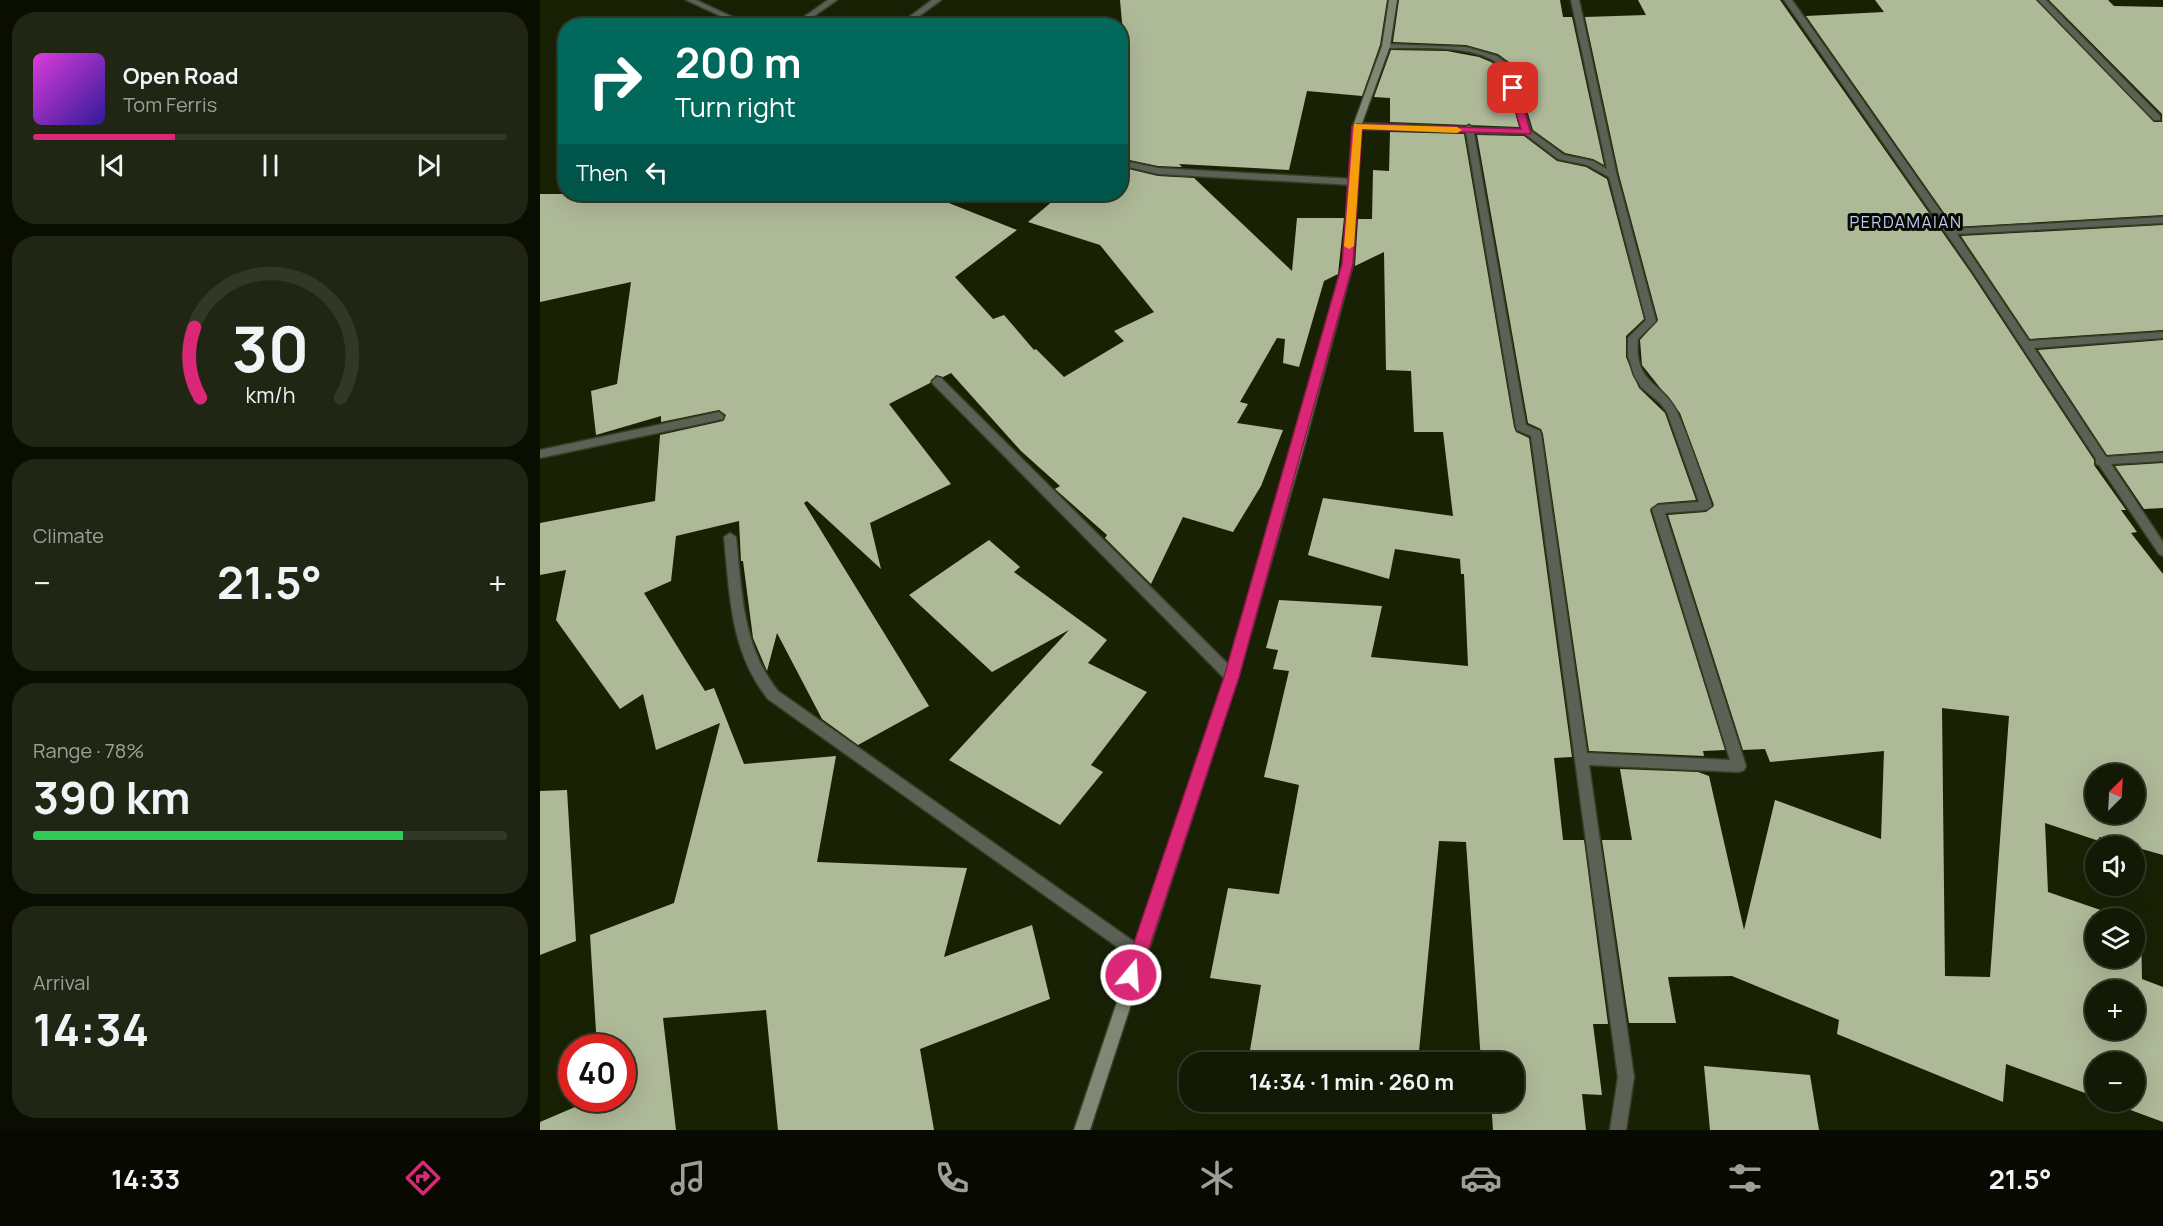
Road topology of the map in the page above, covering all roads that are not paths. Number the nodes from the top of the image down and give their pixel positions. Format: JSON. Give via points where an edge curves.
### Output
{"nodes":[{"id":1,"x":690,"y":0,"type":"edge"},
{"id":2,"x":834,"y":0,"type":"edge"},
{"id":3,"x":937,"y":0,"type":"edge"},
{"id":4,"x":1393,"y":0,"type":"edge"},
{"id":5,"x":1575,"y":0,"type":"edge"},
{"id":6,"x":1788,"y":0,"type":"edge"},
{"id":7,"x":2042,"y":0,"type":"edge"},
{"id":8,"x":731,"y":18,"type":"edge"},
{"id":9,"x":806,"y":18,"type":"edge"},
{"id":10,"x":911,"y":18,"type":"edge"},
{"id":11,"x":1386,"y":46,"type":"junction"},
{"id":12,"x":2157,"y":118,"type":"dead end"},
{"id":13,"x":1357,"y":126,"type":"junction"},
{"id":14,"x":1469,"y":128,"type":"junction"},
{"id":15,"x":1527,"y":132,"type":"junction"},
{"id":16,"x":1128,"y":164,"type":"edge"},
{"id":17,"x":1613,"y":176,"type":"junction"},
{"id":18,"x":1353,"y":182,"type":"junction"},
{"id":19,"x":2163,"y":220,"type":"edge"},
{"id":20,"x":1950,"y":232,"type":"junction"},
{"id":21,"x":2163,"y":335,"type":"edge"},
{"id":22,"x":2025,"y":345,"type":"junction"},
{"id":23,"x":937,"y":381,"type":"dead end"},
{"id":24,"x":718,"y":416,"type":"dead end"},
{"id":25,"x":540,"y":454,"type":"edge"},
{"id":26,"x":2163,"y":457,"type":"edge"},
{"id":27,"x":2100,"y":461,"type":"junction"},
{"id":28,"x":730,"y":537,"type":"dead end"},
{"id":29,"x":2163,"y":551,"type":"edge"},
{"id":30,"x":1232,"y":677,"type":"junction"},
{"id":31,"x":1582,"y":759,"type":"junction"},
{"id":32,"x":1138,"y":953,"type":"junction"},
{"id":33,"x":1082,"y":1130,"type":"edge"},
{"id":34,"x":1618,"y":1130,"type":"edge"}],
"edges":[{"from":1,"to":8,"type":"street"},
{"from":2,"to":9,"type":"street"},
{"from":3,"to":10,"type":"street"},
{"from":4,"to":11,"type":"street"},
{"from":5,"to":17,"type":"street"},
{"from":6,"to":20,"type":"street"},
{"from":7,"to":12,"type":"street"},
{"from":11,"to":13,"type":"street"},
{"from":11,"to":15,"type":"street","via":[[1479,51],[1495,57],[1506,67]]},
{"from":13,"to":14,"type":"street"},
{"from":13,"to":18,"type":"street"},
{"from":14,"to":15,"type":"street"},
{"from":14,"to":31,"type":"street","via":[[1521,427],[1536,434]]},
{"from":15,"to":17,"type":"street","via":[[1561,157],[1590,163]]},
{"from":16,"to":18,"type":"street","via":[[1158,171]]},
{"from":17,"to":31,"type":"street","via":[[1651,321],[1633,338],[1633,351],[1643,382],[1666,401],[1672,412],[1706,506],[1658,509],[1739,766]]},
{"from":18,"to":30,"type":"street","via":[[1348,264]]},
{"from":19,"to":20,"type":"street"},
{"from":20,"to":22,"type":"street"},
{"from":21,"to":22,"type":"street"},
{"from":22,"to":27,"type":"street"},
{"from":23,"to":30,"type":"street"},
{"from":24,"to":25,"type":"street"},
{"from":26,"to":27,"type":"street"},
{"from":27,"to":29,"type":"street"},
{"from":28,"to":32,"type":"street","via":[[739,605],[759,681],[773,695]]},
{"from":30,"to":32,"type":"street"},
{"from":31,"to":34,"type":"street","via":[[1626,1077]]},
{"from":32,"to":33,"type":"street"}]}
